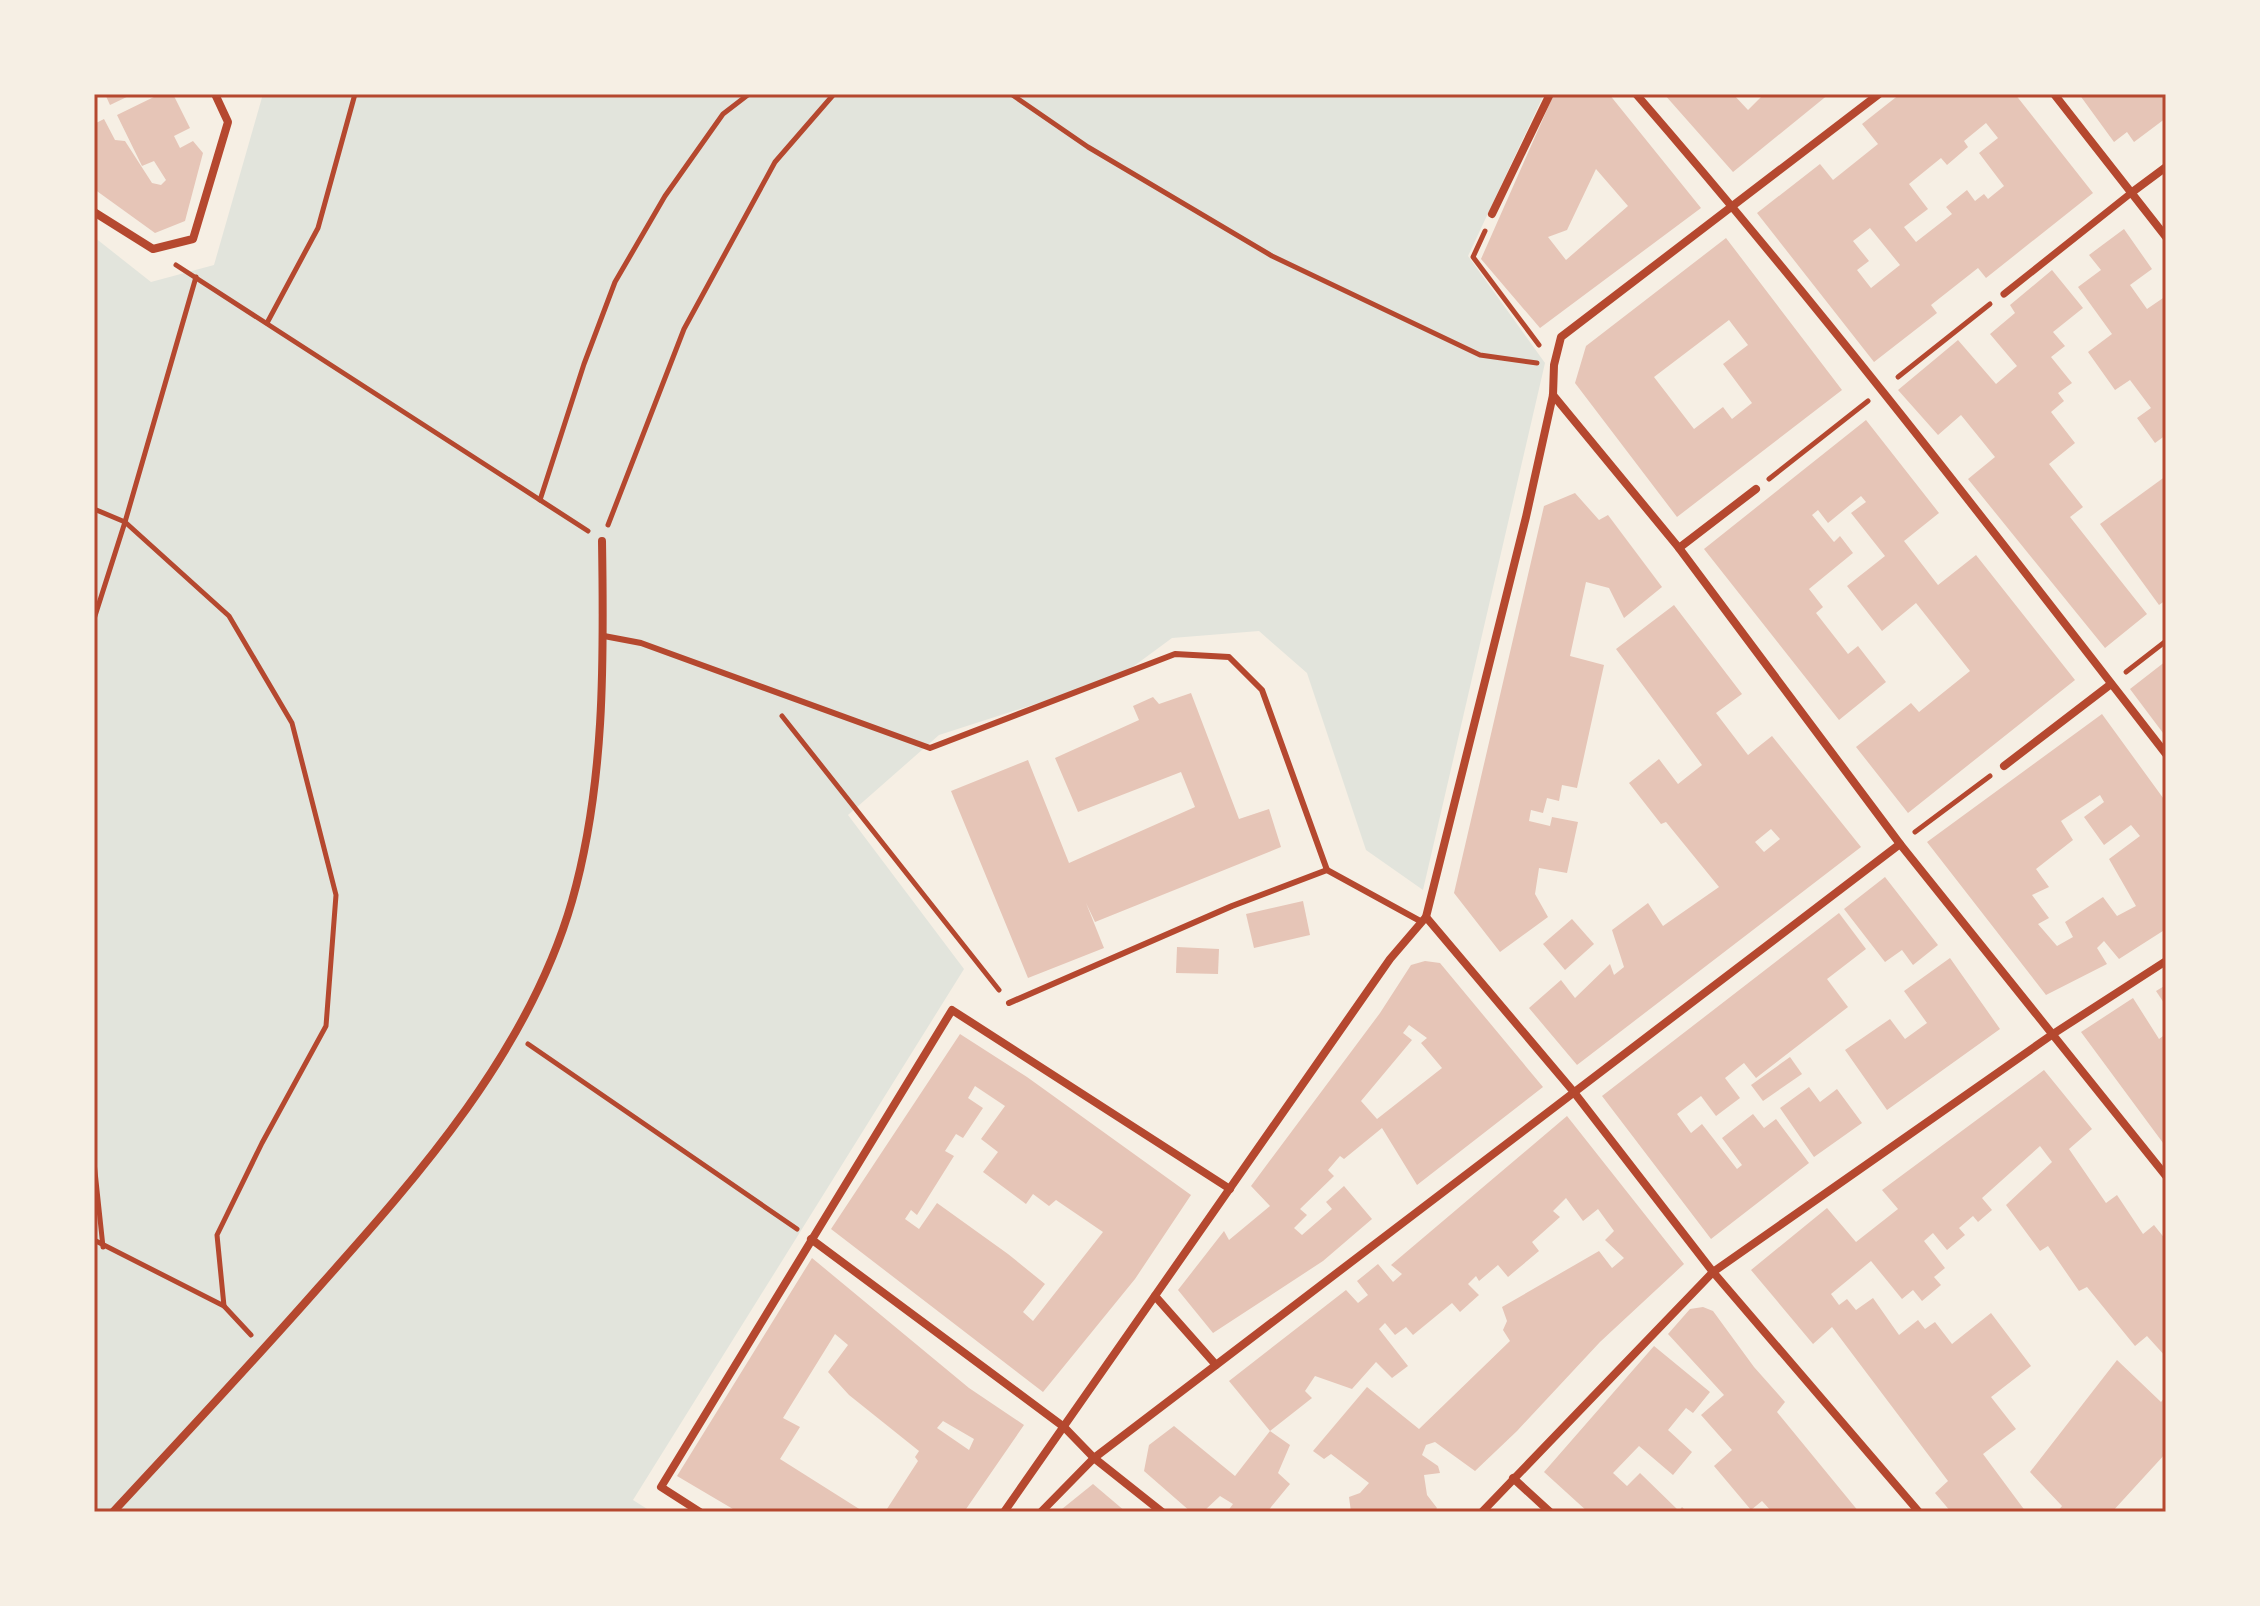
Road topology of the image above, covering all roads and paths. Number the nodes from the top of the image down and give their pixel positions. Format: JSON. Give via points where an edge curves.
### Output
{"nodes":[{"id":1,"x":215,"y":94,"type":"edge"},
{"id":2,"x":355,"y":94,"type":"edge"},
{"id":3,"x":749,"y":94,"type":"edge"},
{"id":4,"x":834,"y":94,"type":"edge"},
{"id":5,"x":1011,"y":94,"type":"edge"},
{"id":6,"x":1550,"y":94,"type":"edge"},
{"id":7,"x":1636,"y":94,"type":"edge"},
{"id":8,"x":1879,"y":94,"type":"edge"},
{"id":9,"x":2054,"y":94,"type":"edge"},
{"id":10,"x":2166,"y":167,"type":"edge"},
{"id":11,"x":2131,"y":193,"type":"junction"},
{"id":12,"x":1734,"y":207,"type":"junction"},
{"id":13,"x":94,"y":212,"type":"edge"},
{"id":14,"x":1492,"y":214,"type":"joint"},
{"id":15,"x":2166,"y":237,"type":"edge"},
{"id":16,"x":153,"y":249,"type":"junction"},
{"id":17,"x":196,"y":277,"type":"junction"},
{"id":18,"x":2004,"y":294,"type":"joint"},
{"id":19,"x":267,"y":323,"type":"junction"},
{"id":20,"x":1554,"y":365,"type":"junction"},
{"id":21,"x":1882,"y":389,"type":"junction"},
{"id":22,"x":1553,"y":395,"type":"junction"},
{"id":23,"x":1756,"y":489,"type":"joint"},
{"id":24,"x":540,"y":500,"type":"junction"},
{"id":25,"x":94,"y":509,"type":"edge"},
{"id":26,"x":125,"y":522,"type":"junction"},
{"id":27,"x":602,"y":541,"type":"junction"},
{"id":28,"x":1679,"y":548,"type":"junction"},
{"id":29,"x":94,"y":619,"type":"edge"},
{"id":30,"x":604,"y":636,"type":"junction"},
{"id":31,"x":2166,"y":641,"type":"edge"},
{"id":32,"x":2111,"y":684,"type":"junction"},
{"id":33,"x":759,"y":687,"type":"junction"},
{"id":34,"x":2166,"y":754,"type":"edge"},
{"id":35,"x":2004,"y":766,"type":"joint"},
{"id":36,"x":1900,"y":844,"type":"junction"},
{"id":37,"x":1327,"y":870,"type":"junction"},
{"id":38,"x":1424,"y":920,"type":"junction"},
{"id":39,"x":2166,"y":961,"type":"edge"},
{"id":40,"x":1009,"y":1003,"type":"joint"},
{"id":41,"x":2053,"y":1034,"type":"junction"},
{"id":42,"x":514,"y":1035,"type":"junction"},
{"id":43,"x":1573,"y":1091,"type":"junction"},
{"id":44,"x":94,"y":1162,"type":"edge"},
{"id":45,"x":2166,"y":1176,"type":"edge"},
{"id":46,"x":1230,"y":1189,"type":"junction"},
{"id":47,"x":811,"y":1239,"type":"junction"},
{"id":48,"x":94,"y":1240,"type":"edge"},
{"id":49,"x":103,"y":1247,"type":"junction"},
{"id":50,"x":1713,"y":1272,"type":"junction"},
{"id":51,"x":1155,"y":1296,"type":"junction"},
{"id":52,"x":224,"y":1306,"type":"junction"},
{"id":53,"x":264,"y":1349,"type":"junction"},
{"id":54,"x":1216,"y":1365,"type":"junction"},
{"id":55,"x":1064,"y":1427,"type":"junction"},
{"id":56,"x":1094,"y":1458,"type":"junction"},
{"id":57,"x":1513,"y":1478,"type":"junction"},
{"id":58,"x":113,"y":1512,"type":"edge"},
{"id":59,"x":700,"y":1512,"type":"edge"},
{"id":60,"x":1004,"y":1512,"type":"edge"},
{"id":61,"x":1041,"y":1512,"type":"edge"},
{"id":62,"x":1162,"y":1512,"type":"edge"},
{"id":63,"x":1482,"y":1512,"type":"edge"},
{"id":64,"x":1550,"y":1512,"type":"edge"},
{"id":65,"x":1919,"y":1512,"type":"edge"}],
"edges":[{"from":1,"to":16,"type":"street","via":[[228,122],[193,239]]},
{"from":2,"to":19,"type":"path","via":[[318,228]]},
{"from":3,"to":24,"type":"path","via":[[723,114],[665,196],[615,282]]},
{"from":4,"to":27,"type":"path","via":[[775,162],[684,329]]},
{"from":5,"to":20,"type":"path","via":[[1102,156],[1272,256],[1480,355]]},
{"from":6,"to":14,"type":"street"},
{"from":7,"to":12,"type":"street"},
{"from":8,"to":12,"type":"street"},
{"from":9,"to":11,"type":"street"},
{"from":10,"to":11,"type":"street"},
{"from":11,"to":15,"type":"street"},
{"from":11,"to":18,"type":"street"},
{"from":12,"to":20,"type":"street","via":[[1561,337]]},
{"from":12,"to":21,"type":"street"},
{"from":13,"to":16,"type":"street"},
{"from":14,"to":20,"type":"path","via":[[1473,257]]},
{"from":16,"to":17,"type":"path"},
{"from":17,"to":19,"type":"path"},
{"from":17,"to":26,"type":"path"},
{"from":18,"to":21,"type":"path"},
{"from":19,"to":24,"type":"path"},
{"from":20,"to":22,"type":"street"},
{"from":21,"to":23,"type":"path"},
{"from":21,"to":32,"type":"street"},
{"from":22,"to":28,"type":"street"},
{"from":22,"to":38,"type":"street"},
{"from":23,"to":28,"type":"street"},
{"from":24,"to":27,"type":"path"},
{"from":25,"to":26,"type":"path"},
{"from":26,"to":29,"type":"path"},
{"from":26,"to":52,"type":"path","via":[[229,616],[292,723],[336,895],[326,1026],[217,1235]]},
{"from":27,"to":30,"type":"street"},
{"from":28,"to":36,"type":"street"},
{"from":30,"to":33,"type":"lane","via":[[641,643]]},
{"from":30,"to":42,"type":"street","via":[[595,790],[571,902]]},
{"from":31,"to":32,"type":"path"},
{"from":32,"to":34,"type":"street"},
{"from":32,"to":35,"type":"street"},
{"from":33,"to":37,"type":"lane","via":[[930,748],[1175,654],[1229,657],[1262,690]]},
{"from":33,"to":40,"type":"path"},
{"from":35,"to":36,"type":"path"},
{"from":36,"to":41,"type":"street"},
{"from":36,"to":43,"type":"street"},
{"from":37,"to":38,"type":"lane"},
{"from":37,"to":40,"type":"lane"},
{"from":38,"to":43,"type":"street"},
{"from":38,"to":46,"type":"street","via":[[1390,959]]},
{"from":39,"to":41,"type":"street"},
{"from":41,"to":45,"type":"street"},
{"from":41,"to":50,"type":"street"},
{"from":42,"to":47,"type":"path"},
{"from":42,"to":53,"type":"street","via":[[456,1123],[393,1204]]},
{"from":43,"to":50,"type":"street"},
{"from":43,"to":54,"type":"street"},
{"from":44,"to":49,"type":"path"},
{"from":46,"to":47,"type":"street","via":[[952,1010]]},
{"from":46,"to":51,"type":"street"},
{"from":47,"to":55,"type":"street"},
{"from":47,"to":59,"type":"street","via":[[661,1487]]},
{"from":48,"to":49,"type":"path"},
{"from":49,"to":52,"type":"path"},
{"from":50,"to":57,"type":"street"},
{"from":50,"to":65,"type":"street"},
{"from":51,"to":54,"type":"street"},
{"from":51,"to":55,"type":"street"},
{"from":52,"to":53,"type":"path"},
{"from":53,"to":58,"type":"street"},
{"from":54,"to":56,"type":"street"},
{"from":55,"to":56,"type":"street"},
{"from":55,"to":60,"type":"street"},
{"from":56,"to":61,"type":"street"},
{"from":56,"to":62,"type":"street"},
{"from":57,"to":63,"type":"street"},
{"from":57,"to":64,"type":"street"}]}
